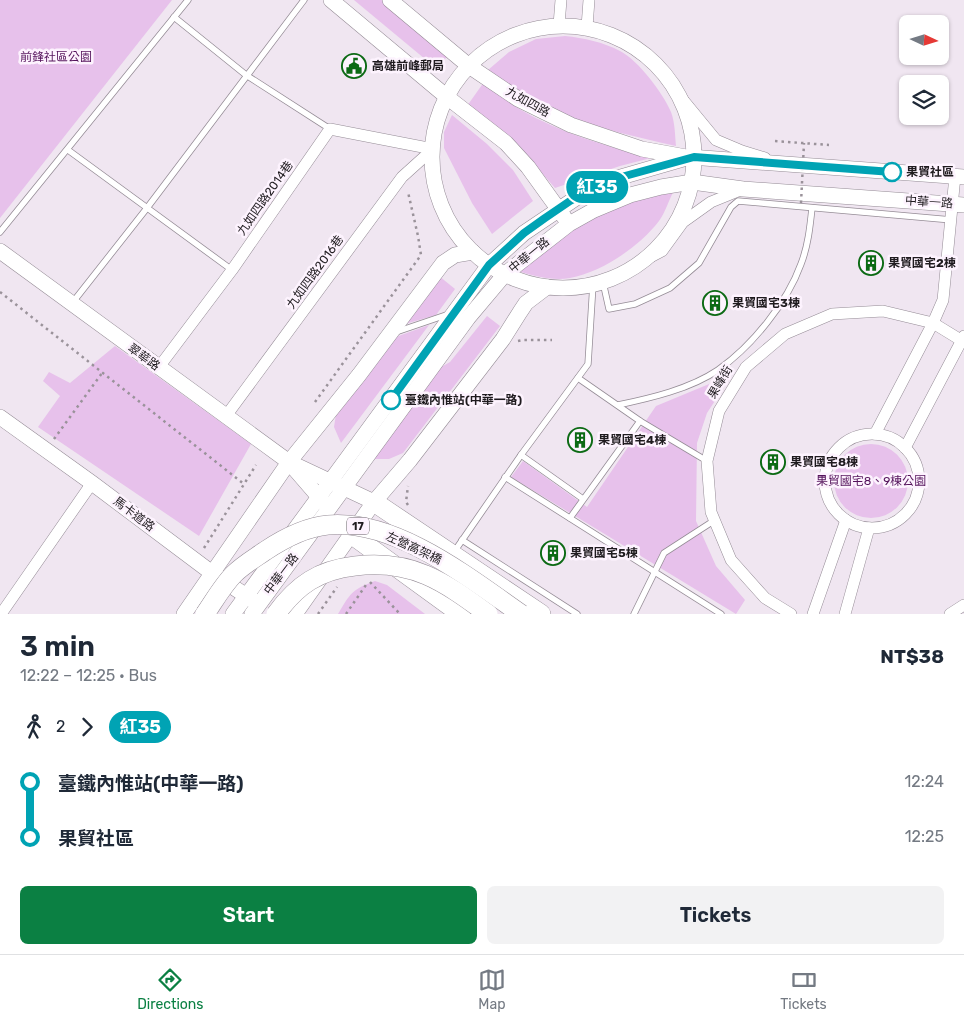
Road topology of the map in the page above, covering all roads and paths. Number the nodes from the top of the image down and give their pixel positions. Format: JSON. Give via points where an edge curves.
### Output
{"nodes":[{"id":1,"x":188,"y":0,"type":"edge"},
{"id":2,"x":304,"y":0,"type":"edge"},
{"id":3,"x":332,"y":0,"type":"edge"},
{"id":4,"x":390,"y":0,"type":"edge"},
{"id":5,"x":561,"y":0,"type":"edge"},
{"id":6,"x":589,"y":0,"type":"edge"},
{"id":7,"x":174,"y":17,"type":"junction"},
{"id":8,"x":559,"y":25,"type":"junction"},
{"id":9,"x":587,"y":27,"type":"junction"},
{"id":10,"x":469,"y":66,"type":"junction"},
{"id":11,"x":246,"y":75,"type":"junction"},
{"id":12,"x":679,"y":95,"type":"junction"},
{"id":13,"x":446,"y":97,"type":"junction"},
{"id":14,"x":330,"y":128,"type":"junction"},
{"id":15,"x":775,"y":141,"type":"dead end"},
{"id":16,"x":804,"y":143,"type":"junction"},
{"id":17,"x":829,"y":145,"type":"dead end"},
{"id":18,"x":433,"y":149,"type":"junction"},
{"id":19,"x":68,"y":150,"type":"junction"},
{"id":20,"x":692,"y":157,"type":"junction"},
{"id":21,"x":783,"y":163,"type":"junction"},
{"id":22,"x":960,"y":176,"type":"edge"},
{"id":23,"x":402,"y":177,"type":"junction"},
{"id":24,"x":692,"y":182,"type":"junction"},
{"id":25,"x":743,"y":189,"type":"junction"},
{"id":26,"x":801,"y":203,"type":"dead end"},
{"id":27,"x":959,"y":204,"type":"edge"},
{"id":28,"x":147,"y":208,"type":"junction"},
{"id":29,"x":812,"y":208,"type":"junction"},
{"id":30,"x":560,"y":209,"type":"junction"},
{"id":31,"x":952,"y":220,"type":"junction"},
{"id":32,"x":569,"y":224,"type":"junction"},
{"id":33,"x":0,"y":232,"type":"edge"},
{"id":34,"x":0,"y":251,"type":"edge"},
{"id":35,"x":473,"y":252,"type":"junction"},
{"id":36,"x":643,"y":260,"type":"junction"},
{"id":37,"x":489,"y":265,"type":"junction"},
{"id":38,"x":232,"y":270,"type":"junction"},
{"id":39,"x":506,"y":274,"type":"junction"},
{"id":40,"x":598,"y":283,"type":"junction"},
{"id":41,"x":547,"y":287,"type":"junction"},
{"id":42,"x":0,"y":292,"type":"edge"},
{"id":43,"x":72,"y":304,"type":"junction"},
{"id":44,"x":455,"y":312,"type":"junction"},
{"id":45,"x":933,"y":323,"type":"junction"},
{"id":46,"x":391,"y":334,"type":"junction"},
{"id":47,"x":963,"y":339,"type":"edge"},
{"id":48,"x":552,"y":340,"type":"dead end"},
{"id":49,"x":516,"y":342,"type":"dead end"},
{"id":50,"x":159,"y":367,"type":"junction"},
{"id":51,"x":103,"y":373,"type":"junction"},
{"id":52,"x":578,"y":378,"type":"junction"},
{"id":53,"x":315,"y":402,"type":"dead end"},
{"id":54,"x":618,"y":405,"type":"junction"},
{"id":55,"x":226,"y":416,"type":"junction"},
{"id":56,"x":0,"y":417,"type":"edge"},
{"id":57,"x":640,"y":421,"type":"junction"},
{"id":58,"x":876,"y":434,"type":"junction"},
{"id":59,"x":53,"y":441,"type":"dead end"},
{"id":60,"x":905,"y":448,"type":"junction"},
{"id":61,"x":521,"y":454,"type":"junction"},
{"id":62,"x":707,"y":461,"type":"junction"},
{"id":63,"x":289,"y":462,"type":"junction"},
{"id":64,"x":256,"y":465,"type":"dead end"},
{"id":65,"x":505,"y":477,"type":"junction"},
{"id":66,"x":412,"y":481,"type":"dead end"},
{"id":67,"x":92,"y":482,"type":"junction"},
{"id":68,"x":244,"y":484,"type":"junction"},
{"id":69,"x":338,"y":485,"type":"junction"},
{"id":70,"x":583,"y":499,"type":"junction"},
{"id":71,"x":374,"y":502,"type":"junction"},
{"id":72,"x":324,"y":503,"type":"junction"},
{"id":73,"x":410,"y":510,"type":"dead end"},
{"id":74,"x":570,"y":518,"type":"junction"},
{"id":75,"x":715,"y":520,"type":"junction"},
{"id":76,"x":846,"y":520,"type":"junction"},
{"id":77,"x":869,"y":528,"type":"junction"},
{"id":78,"x":351,"y":534,"type":"junction"},
{"id":79,"x":457,"y":547,"type":"junction"},
{"id":80,"x":203,"y":549,"type":"dead end"},
{"id":81,"x":655,"y":573,"type":"junction"},
{"id":82,"x":212,"y":574,"type":"junction"},
{"id":83,"x":363,"y":577,"type":"dead end"},
{"id":84,"x":369,"y":581,"type":"junction"},
{"id":85,"x":340,"y":583,"type":"dead end"},
{"id":86,"x":964,"y":605,"type":"edge"},
{"id":87,"x":255,"y":607,"type":"edge"},
{"id":88,"x":1,"y":614,"type":"edge"},
{"id":89,"x":184,"y":614,"type":"edge"},
{"id":90,"x":205,"y":614,"type":"edge"},
{"id":91,"x":233,"y":614,"type":"edge"},
{"id":92,"x":276,"y":614,"type":"edge"},
{"id":93,"x":295,"y":614,"type":"edge"},
{"id":94,"x":318,"y":614,"type":"edge"},
{"id":95,"x":346,"y":614,"type":"edge"},
{"id":96,"x":400,"y":614,"type":"edge"},
{"id":97,"x":461,"y":614,"type":"edge"},
{"id":98,"x":488,"y":614,"type":"edge"},
{"id":99,"x":521,"y":614,"type":"edge"},
{"id":100,"x":541,"y":614,"type":"edge"},
{"id":101,"x":576,"y":614,"type":"edge"},
{"id":102,"x":634,"y":614,"type":"edge"},
{"id":103,"x":720,"y":614,"type":"edge"},
{"id":104,"x":791,"y":614,"type":"edge"},
{"id":105,"x":813,"y":614,"type":"edge"},
{"id":106,"x":845,"y":614,"type":"edge"},
{"id":107,"x":950,"y":614,"type":"edge"}],
"edges":[{"from":1,"to":7,"type":"lane"},
{"from":2,"to":11,"type":"lane"},
{"from":3,"to":13,"type":"street"},
{"from":4,"to":10,"type":"street","name":"九如四路"},
{"from":5,"to":8,"type":"street"},
{"from":6,"to":9,"type":"street"},
{"from":7,"to":11,"type":"lane"},
{"from":7,"to":19,"type":"lane"},
{"from":8,"to":9,"type":"street"},
{"from":8,"to":10,"type":"street","via":[[526,31],[495,44]]},
{"from":9,"to":12,"type":"street","via":[[610,34],[644,53],[666,75]]},
{"from":10,"to":13,"type":"street"},
{"from":10,"to":20,"type":"street","name":"九如四路","via":[[518,99],[571,126],[642,149]]},
{"from":11,"to":14,"type":"lane"},
{"from":11,"to":28,"type":"lane"},
{"from":12,"to":20,"type":"street","via":[[689,122]]},
{"from":12,"to":21,"type":"street","via":[[716,140]]},
{"from":13,"to":18,"type":"street","via":[[437,122]]},
{"from":13,"to":30,"type":"street","via":[[506,143]]},
{"from":14,"to":18,"type":"street"},
{"from":14,"to":38,"type":"street","name":"九如四路2014巷"},
{"from":15,"to":16,"type":"path","bridge":true},
{"from":16,"to":17,"type":"path","bridge":true},
{"from":16,"to":26,"type":"path","bridge":true},
{"from":18,"to":23,"type":"street","name":"九如四路2016巷"},
{"from":18,"to":35,"type":"street","via":[[433,172],[438,194],[458,235]]},
{"from":19,"to":28,"type":"lane"},
{"from":19,"to":33,"type":"lane"},
{"from":20,"to":21,"type":"street","name":"中華一路"},
{"from":20,"to":24,"type":"street"},
{"from":20,"to":30,"type":"street","name":"中華一路","via":[[614,179]]},
{"from":21,"to":22,"type":"street","name":"中華一路"},
{"from":22,"to":27,"type":"street"},
{"from":23,"to":53,"type":"path","via":[[410,199],[421,255]]},
{"from":23,"to":55,"type":"street","name":"九如四路2016巷"},
{"from":24,"to":25,"type":"street","name":"中華一路"},
{"from":24,"to":32,"type":"street","name":"中華一路","via":[[630,195]]},
{"from":24,"to":36,"type":"street","via":[[682,211],[666,238]]},
{"from":25,"to":27,"type":"street","name":"中華一路"},
{"from":25,"to":36,"type":"street","via":[[711,202],[683,222],[662,251]]},
{"from":27,"to":31,"type":"street"},
{"from":28,"to":38,"type":"lane"},
{"from":28,"to":43,"type":"lane"},
{"from":29,"to":31,"type":"lane"},
{"from":29,"to":40,"type":"lane","via":[[738,201],[731,207],[699,263],[670,288],[635,304],[608,309]]},
{"from":29,"to":54,"type":"lane","via":[[810,232],[801,264],[784,300],[752,340],[718,370],[680,389]]},
{"from":30,"to":32,"type":"street"},
{"from":30,"to":37,"type":"street","name":"中華一路","via":[[524,233]]},
{"from":31,"to":45,"type":"street","via":[[943,300]]},
{"from":32,"to":39,"type":"street","name":"中華一路"},
{"from":34,"to":43,"type":"street","name":"翠華路"},
{"from":35,"to":37,"type":"street"},
{"from":35,"to":46,"type":"street","via":[[455,255],[443,263]]},
{"from":36,"to":40,"type":"street","via":[[618,276]]},
{"from":37,"to":39,"type":"street"},
{"from":37,"to":44,"type":"street","name":"中華一路"},
{"from":38,"to":50,"type":"street","name":"九如四路2014巷"},
{"from":39,"to":41,"type":"street"},
{"from":39,"to":69,"type":"street","name":"中華一路"},
{"from":40,"to":41,"type":"street","via":[[570,288]]},
{"from":40,"to":52,"type":"lane","via":[[588,364]]},
{"from":41,"to":71,"type":"street","via":[[526,303],[503,339]]},
{"from":42,"to":51,"type":"path"},
{"from":43,"to":50,"type":"street","name":"翠華路"},
{"from":44,"to":46,"type":"lane"},
{"from":44,"to":69,"type":"street","name":"中華一路"},
{"from":45,"to":47,"type":"street","name":"果峰街"},
{"from":45,"to":58,"type":"street"},
{"from":45,"to":62,"type":"street","name":"果峰街","via":[[883,311],[832,314],[785,334],[746,367],[719,411]]},
{"from":46,"to":63,"type":"street"},
{"from":47,"to":60,"type":"street","name":"果峰街"},
{"from":48,"to":49,"type":"path"},
{"from":50,"to":55,"type":"street","name":"翠華路"},
{"from":51,"to":59,"type":"path"},
{"from":51,"to":68,"type":"path"},
{"from":52,"to":54,"type":"lane"},
{"from":52,"to":61,"type":"lane"},
{"from":54,"to":57,"type":"lane"},
{"from":55,"to":63,"type":"street","name":"翠華路"},
{"from":56,"to":67,"type":"street","name":"馬卡道路"},
{"from":57,"to":62,"type":"lane"},
{"from":57,"to":70,"type":"lane"},
{"from":58,"to":60,"type":"street","via":[[886,436]]},
{"from":58,"to":76,"type":"street","via":[[846,442],[835,452],[828,466],[825,481],[828,496],[835,510]]},
{"from":60,"to":77,"type":"street","via":[[914,461],[918,477],[917,493],[911,508],[899,520],[885,527]]},
{"from":61,"to":65,"type":"lane"},
{"from":61,"to":70,"type":"lane"},
{"from":62,"to":75,"type":"street","name":"果峰街","via":[[711,512]]},
{"from":63,"to":69,"type":"street","name":"翠華路"},
{"from":63,"to":72,"type":"street","name":"翠華路"},
{"from":63,"to":82,"type":"street"},
{"from":64,"to":68,"type":"path"},
{"from":65,"to":74,"type":"lane"},
{"from":65,"to":79,"type":"lane"},
{"from":66,"to":73,"type":"path","via":[[406,502]]},
{"from":67,"to":82,"type":"street","name":"馬卡道路"},
{"from":67,"to":88,"type":"street"},
{"from":68,"to":80,"type":"path"},
{"from":69,"to":71,"type":"street","name":"翠華路"},
{"from":69,"to":72,"type":"street","name":"中華一路"},
{"from":70,"to":74,"type":"lane"},
{"from":71,"to":78,"type":"street"},
{"from":71,"to":79,"type":"main road"},
{"from":72,"to":78,"type":"street","name":"翠華路"},
{"from":72,"to":87,"type":"street","name":"中華一路"},
{"from":74,"to":81,"type":"lane"},
{"from":75,"to":81,"type":"lane","via":[[664,553]]},
{"from":75,"to":104,"type":"street","name":"果峰街","via":[[732,560],[765,598]]},
{"from":76,"to":77,"type":"street"},
{"from":76,"to":105,"type":"street"},
{"from":77,"to":106,"type":"street"},
{"from":78,"to":93,"type":"street"},
{"from":78,"to":97,"type":"main road"},
{"from":79,"to":100,"type":"main road"},
{"from":79,"to":101,"type":"lane"},
{"from":81,"to":102,"type":"lane"},
{"from":81,"to":103,"type":"lane"},
{"from":82,"to":87,"type":"street","name":"馬卡道路"},
{"from":82,"to":89,"type":"street"},
{"from":83,"to":84,"type":"path"},
{"from":84,"to":95,"type":"path"},
{"from":84,"to":96,"type":"path"},
{"from":85,"to":94,"type":"path"},
{"from":86,"to":107,"type":"street"},
{"from":87,"to":91,"type":"street","name":"中華一路"},
{"from":90,"to":99,"type":"main road","name":"左營高架橋","number":"17","bridge":true,"via":[[234,574],[278,542],[326,525],[344,524],[387,534],[422,549]]},
{"from":92,"to":98,"type":"main road","name":"左營高架橋","bridge":true,"via":[[290,595],[326,572],[383,563],[400,565],[438,581]]}]}
